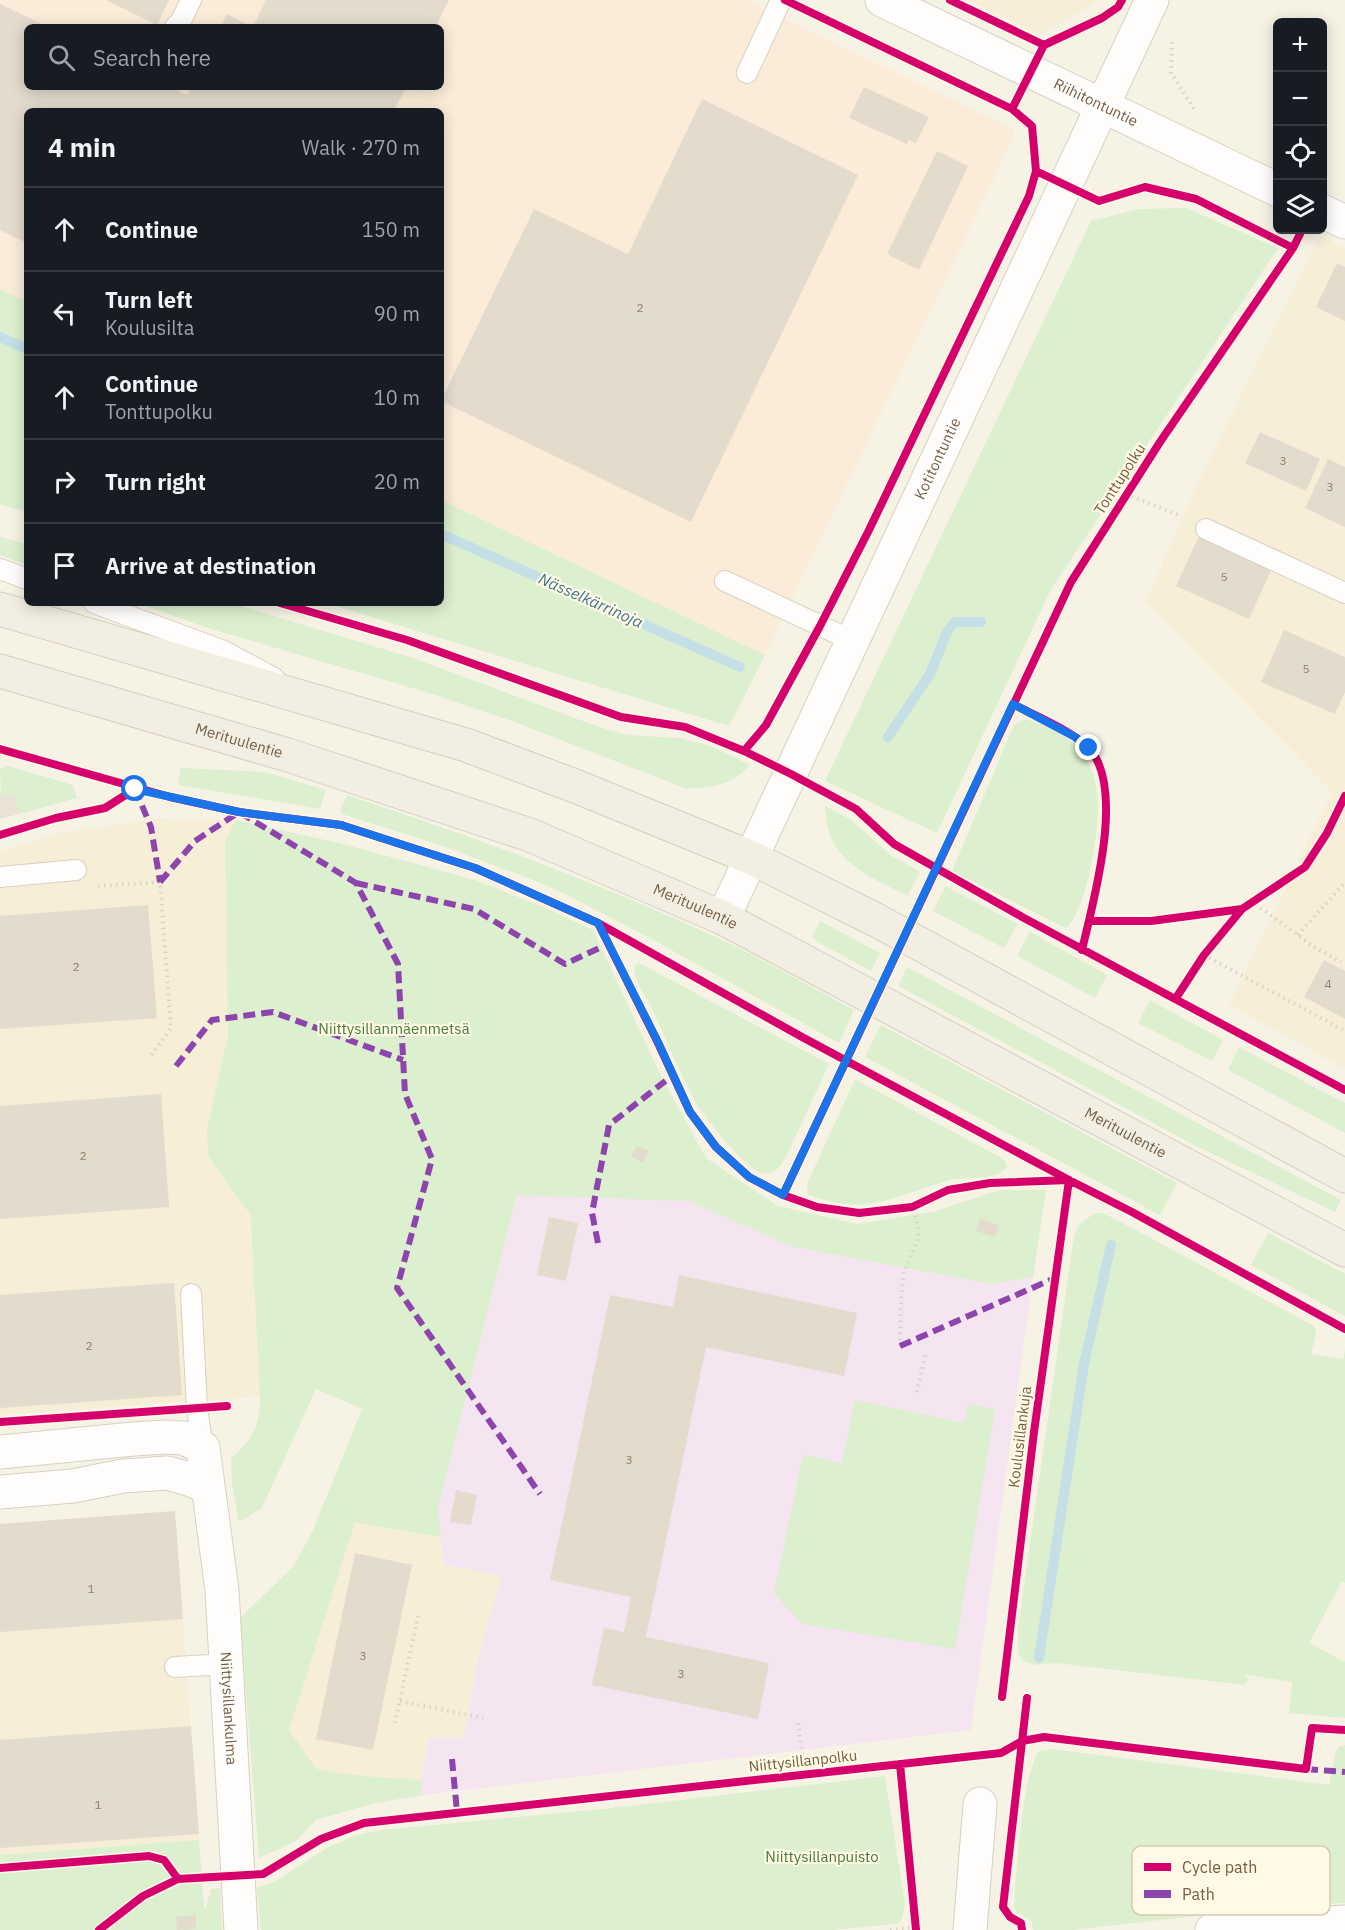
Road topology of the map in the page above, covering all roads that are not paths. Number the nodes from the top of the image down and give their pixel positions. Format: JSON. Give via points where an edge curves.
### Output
{"nodes":[{"id":1,"x":191,"y":0,"type":"edge"},
{"id":2,"x":781,"y":0,"type":"edge"},
{"id":3,"x":882,"y":0,"type":"edge"},
{"id":4,"x":1147,"y":9,"type":"edge"},
{"id":5,"x":178,"y":24,"type":"edge"},
{"id":6,"x":747,"y":73,"type":"dead end"},
{"id":7,"x":1101,"y":106,"type":"junction"},
{"id":8,"x":1273,"y":188,"type":"edge"},
{"id":9,"x":1327,"y":213,"type":"edge"},
{"id":10,"x":1345,"y":222,"type":"edge"},
{"id":11,"x":1206,"y":529,"type":"dead end"},
{"id":12,"x":0,"y":569,"type":"edge"},
{"id":13,"x":24,"y":578,"type":"edge"},
{"id":14,"x":725,"y":581,"type":"dead end"},
{"id":15,"x":1345,"y":594,"type":"edge"},
{"id":16,"x":102,"y":606,"type":"edge"},
{"id":17,"x":0,"y":609,"type":"edge"},
{"id":18,"x":853,"y":641,"type":"junction"},
{"id":19,"x":0,"y":671,"type":"edge"},
{"id":20,"x":316,"y":700,"type":"junction"},
{"id":21,"x":752,"y":858,"type":"junction"},
{"id":22,"x":76,"y":870,"type":"road end"},
{"id":23,"x":0,"y":877,"type":"edge"},
{"id":24,"x":723,"y":918,"type":"junction"},
{"id":25,"x":1345,"y":1176,"type":"edge"},
{"id":26,"x":1345,"y":1250,"type":"edge"},
{"id":27,"x":192,"y":1294,"type":"dead end"},
{"id":28,"x":203,"y":1448,"type":"junction"},
{"id":29,"x":0,"y":1452,"type":"edge"},
{"id":30,"x":207,"y":1487,"type":"junction"},
{"id":31,"x":0,"y":1492,"type":"edge"},
{"id":32,"x":226,"y":1664,"type":"junction"},
{"id":33,"x":175,"y":1667,"type":"dead end"},
{"id":34,"x":980,"y":1804,"type":"dead end"},
{"id":35,"x":1345,"y":1922,"type":"edge"},
{"id":36,"x":241,"y":1930,"type":"edge"},
{"id":37,"x":970,"y":1930,"type":"edge"},
{"id":38,"x":1212,"y":1930,"type":"edge"}],
"edges":[{"from":1,"to":5,"type":"lane"},
{"from":2,"to":6,"type":"lane"},
{"from":3,"to":7,"type":"street","name":"Riihitontuntie"},
{"from":4,"to":7,"type":"street","name":"Kotitontuntie"},
{"from":7,"to":8,"type":"street","name":"Riihitontuntie"},
{"from":7,"to":18,"type":"street","name":"Kotitontuntie"},
{"from":9,"to":10,"type":"street"},
{"from":11,"to":15,"type":"lane"},
{"from":12,"to":13,"type":"lane"},
{"from":14,"to":18,"type":"lane"},
{"from":16,"to":20,"type":"lane","via":[[224,651]]},
{"from":17,"to":20,"type":"main road"},
{"from":18,"to":21,"type":"street","name":"Kotitontuntie"},
{"from":19,"to":24,"type":"main road","name":"Merituulentie","via":[[288,755],[530,835]]},
{"from":20,"to":21,"type":"main road","via":[[466,746]]},
{"from":21,"to":24,"type":"street","name":"Kotitontuntie"},
{"from":21,"to":25,"type":"main road","via":[[876,920]]},
{"from":22,"to":23,"type":"lane"},
{"from":24,"to":26,"type":"main road","name":"Merituulentie"},
{"from":27,"to":28,"type":"lane","via":[[197,1408]]},
{"from":28,"to":29,"type":"street","via":[[184,1438],[165,1437]]},
{"from":28,"to":30,"type":"street","name":"Niittysillankulma"},
{"from":30,"to":31,"type":"street","via":[[167,1473]]},
{"from":30,"to":32,"type":"street","name":"Niittysillankulma","via":[[222,1590]]},
{"from":32,"to":33,"type":"lane"},
{"from":32,"to":36,"type":"street","name":"Niittysillankulma"},
{"from":34,"to":37,"type":"street"},
{"from":35,"to":38,"type":"street"}]}
